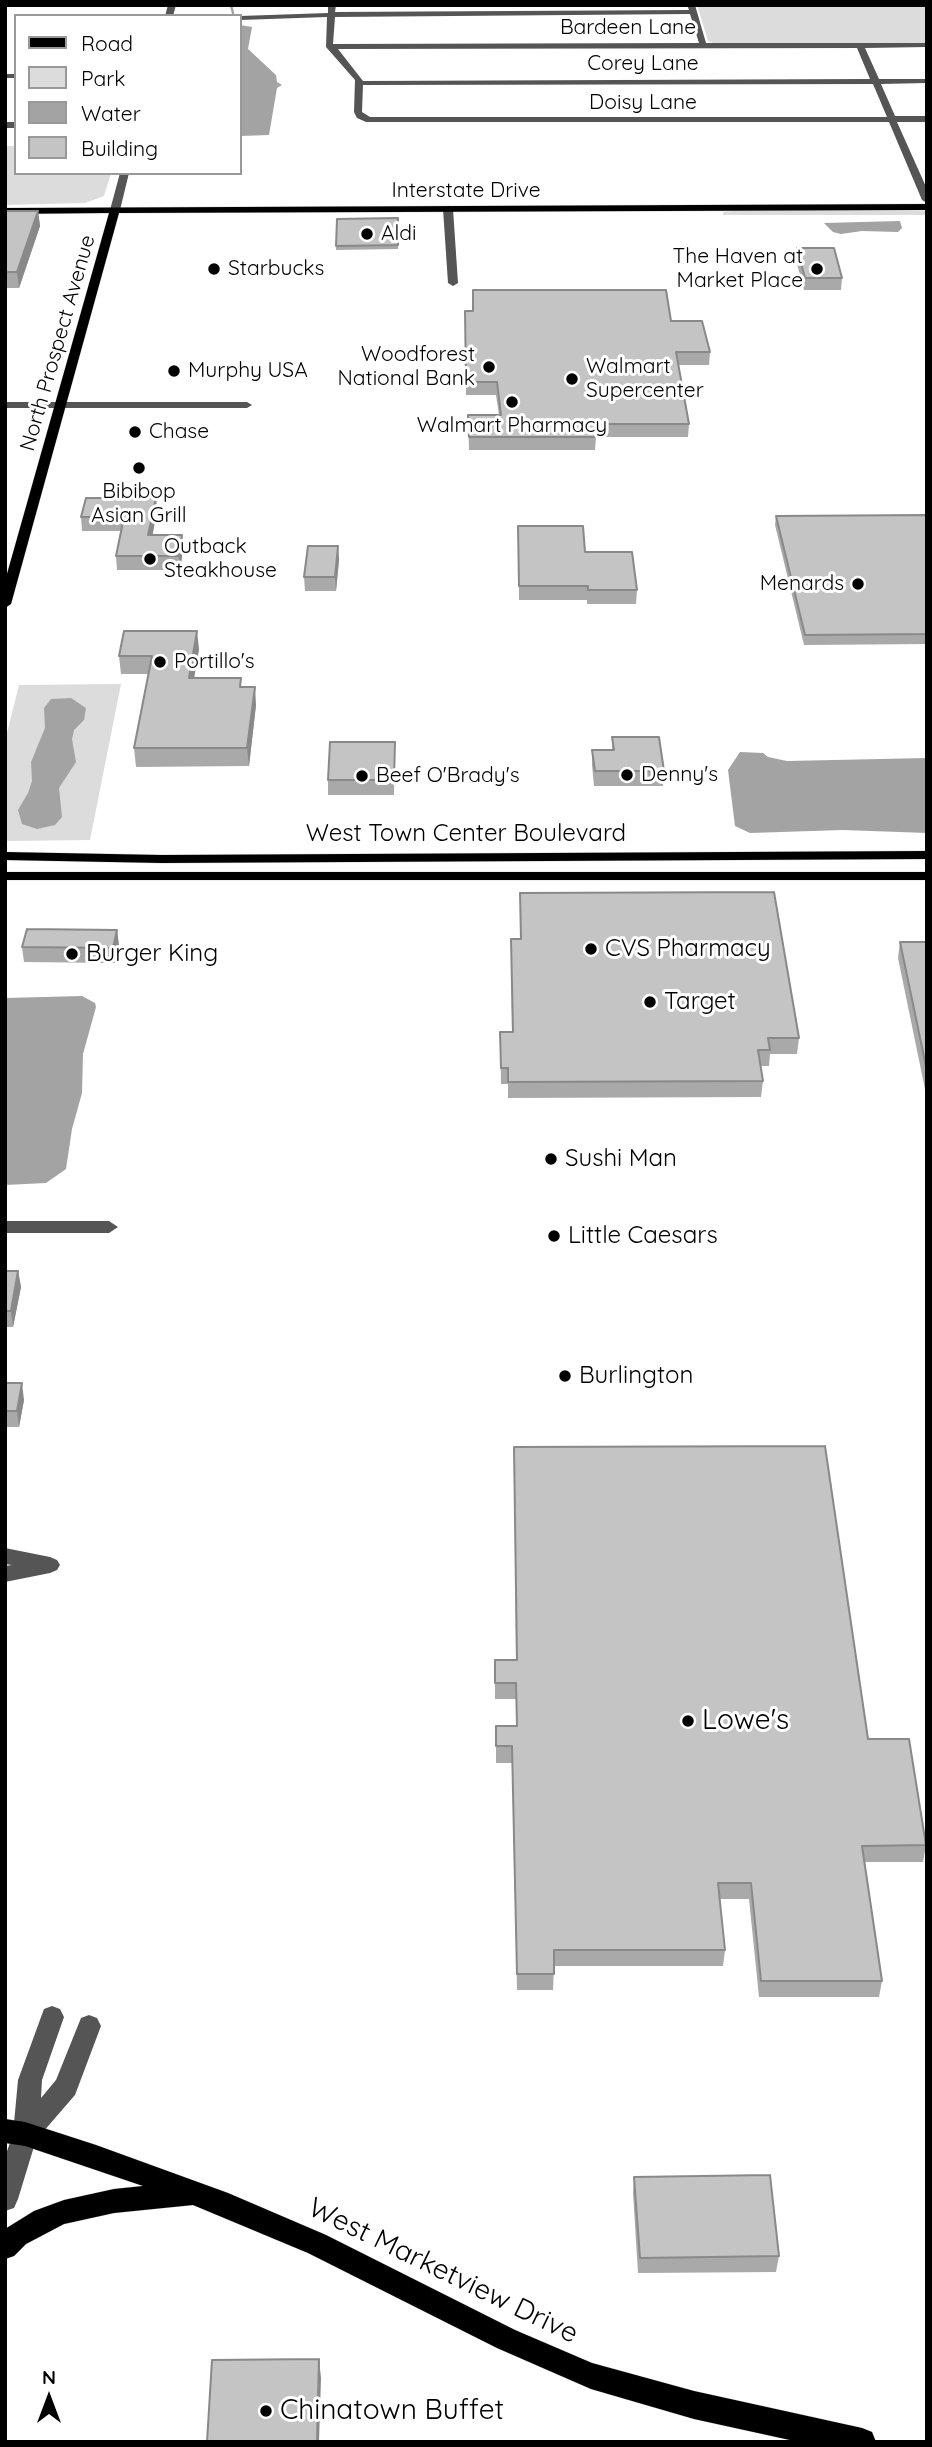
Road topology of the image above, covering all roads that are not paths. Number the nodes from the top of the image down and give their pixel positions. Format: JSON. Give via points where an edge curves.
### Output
{"nodes":[{"id":1,"x":332,"y":5,"type":"edge"},
{"id":2,"x":692,"y":9,"type":"edge"},
{"id":3,"x":331,"y":16,"type":"junction"},
{"id":4,"x":242,"y":18,"type":"edge"},
{"id":5,"x":703,"y":45,"type":"junction"},
{"id":6,"x":860,"y":45,"type":"junction"},
{"id":7,"x":927,"y":45,"type":"edge"},
{"id":8,"x":330,"y":47,"type":"junction"},
{"id":9,"x":876,"y":81,"type":"junction"},
{"id":10,"x":927,"y":81,"type":"edge"},
{"id":11,"x":360,"y":82,"type":"junction"},
{"id":12,"x":892,"y":119,"type":"junction"},
{"id":13,"x":927,"y":119,"type":"edge"},
{"id":14,"x":124,"y":175,"type":"edge"},
{"id":15,"x":927,"y":200,"type":"edge"},
{"id":16,"x":927,"y":207,"type":"edge"},
{"id":17,"x":448,"y":209,"type":"junction"},
{"id":18,"x":115,"y":210,"type":"junction"},
{"id":19,"x":5,"y":211,"type":"edge"},
{"id":20,"x":453,"y":283,"type":"dead end"},
{"id":21,"x":5,"y":405,"type":"edge"},
{"id":22,"x":61,"y":405,"type":"junction"},
{"id":23,"x":247,"y":405,"type":"dead end"},
{"id":24,"x":5,"y":604,"type":"edge"},
{"id":25,"x":927,"y":855,"type":"edge"},
{"id":26,"x":5,"y":856,"type":"edge"},
{"id":27,"x":5,"y":876,"type":"edge"},
{"id":28,"x":927,"y":876,"type":"edge"},
{"id":29,"x":5,"y":1227,"type":"edge"},
{"id":30,"x":109,"y":1227,"type":"dead end"},
{"id":31,"x":5,"y":1556,"type":"edge"},
{"id":32,"x":5,"y":1574,"type":"edge"},
{"id":33,"x":52,"y":2017,"type":"dead end"},
{"id":34,"x":89,"y":2026,"type":"dead end"},
{"id":35,"x":15,"y":2133,"type":"edge"},
{"id":36,"x":198,"y":2193,"type":"junction"},
{"id":37,"x":5,"y":2199,"type":"edge"},
{"id":38,"x":5,"y":2247,"type":"edge"},
{"id":39,"x":862,"y":2442,"type":"edge"}],
"edges":[{"from":1,"to":3,"type":"street"},
{"from":2,"to":3,"type":"street"},
{"from":2,"to":5,"type":"street"},
{"from":3,"to":4,"type":"street"},
{"from":3,"to":8,"type":"street"},
{"from":5,"to":6,"type":"street","name":"Bardeen Lane"},
{"from":5,"to":8,"type":"street","name":"Bardeen Lane"},
{"from":6,"to":7,"type":"street","name":"Bardeen Lane"},
{"from":6,"to":9,"type":"street"},
{"from":8,"to":11,"type":"street"},
{"from":9,"to":10,"type":"street","name":"Corey Lane"},
{"from":9,"to":11,"type":"street","name":"Corey Lane"},
{"from":9,"to":12,"type":"street"},
{"from":11,"to":12,"type":"street","name":"Doisy Lane","via":[[360,116],[379,121]]},
{"from":12,"to":13,"type":"street","name":"Doisy Lane"},
{"from":12,"to":15,"type":"street"},
{"from":14,"to":18,"type":"street","name":"North Prospect Avenue"},
{"from":16,"to":17,"type":"main road","name":"Interstate Drive"},
{"from":17,"to":18,"type":"main road","name":"Interstate Drive"},
{"from":17,"to":20,"type":"street"},
{"from":18,"to":19,"type":"main road","name":"Interstate Drive"},
{"from":18,"to":22,"type":"main road","name":"North Prospect Avenue"},
{"from":21,"to":22,"type":"street"},
{"from":22,"to":23,"type":"street"},
{"from":22,"to":24,"type":"main road","name":"North Prospect Avenue"},
{"from":25,"to":26,"type":"main road","name":"West Town Center Boulevard"},
{"from":27,"to":28,"type":"main road","name":"West Town Center Boulevard"},
{"from":29,"to":30,"type":"street"},
{"from":31,"to":32,"type":"street","via":[[50,1565]]},
{"from":33,"to":35,"type":"street"},
{"from":34,"to":35,"type":"street","via":[[66,2087]]},
{"from":35,"to":36,"type":"main road","name":"West Marketview Drive"},
{"from":35,"to":37,"type":"street"},
{"from":36,"to":38,"type":"main road","via":[[114,2201],[64,2212],[17,2235]]},
{"from":36,"to":39,"type":"main road","name":"West Marketview Drive","via":[[317,2244],[506,2339],[591,2376],[694,2405]]}]}
